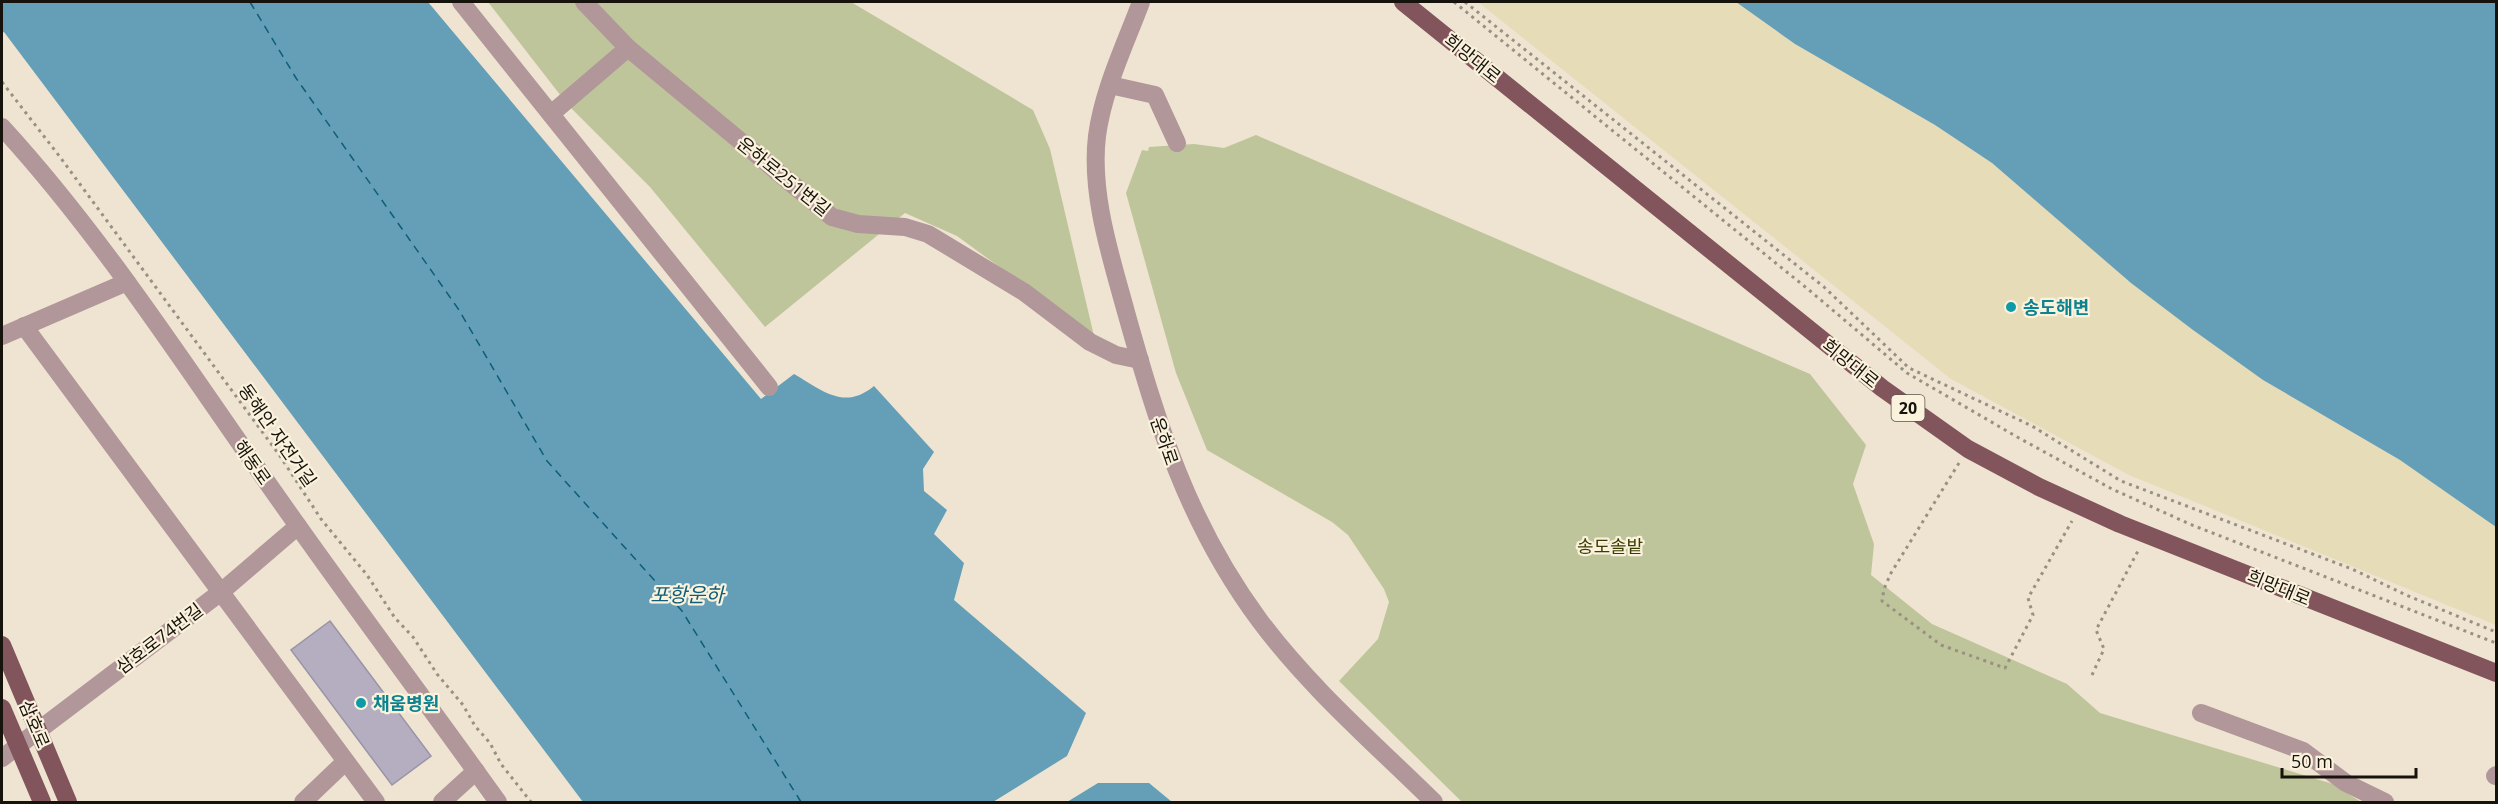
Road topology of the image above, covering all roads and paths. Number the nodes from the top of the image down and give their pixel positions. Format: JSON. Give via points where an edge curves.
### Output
{"nodes":[{"id":1,"x":461,"y":2,"type":"edge"},
{"id":2,"x":584,"y":2,"type":"edge"},
{"id":3,"x":1141,"y":2,"type":"edge"},
{"id":4,"x":1403,"y":2,"type":"edge"},
{"id":5,"x":1454,"y":2,"type":"edge"},
{"id":6,"x":1465,"y":2,"type":"edge"},
{"id":7,"x":628,"y":48,"type":"junction"},
{"id":8,"x":2,"y":82,"type":"edge"},
{"id":9,"x":1110,"y":85,"type":"junction"},
{"id":10,"x":550,"y":114,"type":"junction"},
{"id":11,"x":2,"y":127,"type":"edge"},
{"id":12,"x":1177,"y":142,"type":"dead end"},
{"id":13,"x":127,"y":282,"type":"junction"},
{"id":14,"x":24,"y":326,"type":"junction"},
{"id":15,"x":2,"y":336,"type":"edge"},
{"id":16,"x":1140,"y":360,"type":"junction"},
{"id":17,"x":769,"y":387,"type":"dead end"},
{"id":18,"x":1968,"y":449,"type":"junction"},
{"id":19,"x":2080,"y":506,"type":"junction"},
{"id":20,"x":297,"y":526,"type":"junction"},
{"id":21,"x":2147,"y":535,"type":"junction"},
{"id":22,"x":220,"y":592,"type":"junction"},
{"id":23,"x":2496,"y":632,"type":"edge"},
{"id":24,"x":2496,"y":643,"type":"edge"},
{"id":25,"x":2,"y":645,"type":"edge"},
{"id":26,"x":2496,"y":673,"type":"edge"},
{"id":27,"x":2092,"y":675,"type":"dead end"},
{"id":28,"x":2,"y":708,"type":"edge"},
{"id":29,"x":2201,"y":712,"type":"dead end"},
{"id":30,"x":38,"y":730,"type":"junction"},
{"id":31,"x":17,"y":745,"type":"junction"},
{"id":32,"x":2,"y":758,"type":"edge"},
{"id":33,"x":345,"y":762,"type":"junction"},
{"id":34,"x":476,"y":771,"type":"junction"},
{"id":35,"x":42,"y":802,"type":"edge"},
{"id":36,"x":68,"y":802,"type":"edge"},
{"id":37,"x":303,"y":802,"type":"edge"},
{"id":38,"x":376,"y":802,"type":"edge"},
{"id":39,"x":442,"y":802,"type":"edge"},
{"id":40,"x":498,"y":802,"type":"edge"},
{"id":41,"x":531,"y":802,"type":"edge"},
{"id":42,"x":1434,"y":802,"type":"edge"},
{"id":43,"x":2385,"y":802,"type":"edge"}],
"edges":[{"from":1,"to":10,"type":"street"},
{"from":2,"to":7,"type":"street","name":"운하로251번길"},
{"from":3,"to":9,"type":"street","name":"운하로"},
{"from":4,"to":18,"type":"main road","name":"희망대로","number":"20","via":[[1882,388]]},
{"from":5,"to":24,"type":"path","via":[[1907,373],[2112,489],[2192,525]]},
{"from":6,"to":23,"type":"path","via":[[1824,287],[1908,368],[2032,426],[2121,481],[2352,568]]},
{"from":7,"to":10,"type":"street"},
{"from":7,"to":16,"type":"street","name":"운하로251번길","via":[[832,217],[858,225],[905,227],[928,234],[1024,292],[1090,342],[1116,355]]},
{"from":8,"to":41,"type":"path","name":"동해안 자전거길"},
{"from":9,"to":12,"type":"street","via":[[1155,95]]},
{"from":9,"to":16,"type":"street","name":"운하로","via":[[1097,135],[1097,177],[1113,259]]},
{"from":10,"to":17,"type":"street"},
{"from":11,"to":13,"type":"street","name":"해동로","via":[[37,165]]},
{"from":13,"to":14,"type":"street"},
{"from":13,"to":20,"type":"street","name":"해동로"},
{"from":14,"to":15,"type":"street"},
{"from":14,"to":22,"type":"street"},
{"from":16,"to":42,"type":"street","name":"운하로","via":[[1178,476],[1202,527],[1244,597],[1294,663]]},
{"from":18,"to":19,"type":"main road","name":"희망대로","number":"20"},
{"from":18,"to":19,"type":"path","via":[[1891,573],[1882,601],[1941,645],[2005,668],[2033,615],[2028,598]]},
{"from":19,"to":21,"type":"main road","name":"희망대로","number":"20"},
{"from":20,"to":22,"type":"street","name":"삼호로74번길"},
{"from":20,"to":34,"type":"street","name":"해동로"},
{"from":21,"to":26,"type":"main road","name":"희망대로","number":"20"},
{"from":21,"to":27,"type":"path","via":[[2096,630],[2104,649]]},
{"from":22,"to":30,"type":"street","name":"삼호로74번길"},
{"from":22,"to":33,"type":"street"},
{"from":25,"to":30,"type":"main road","name":"삼호로"},
{"from":28,"to":31,"type":"main road","name":"삼호로"},
{"from":29,"to":43,"type":"street","via":[[2303,751],[2346,783]]},
{"from":30,"to":31,"type":"street","name":"삼호로74번길"},
{"from":30,"to":36,"type":"main road","name":"삼호로"},
{"from":31,"to":32,"type":"street","name":"삼호로74번길"},
{"from":31,"to":35,"type":"main road","name":"삼호로"},
{"from":33,"to":37,"type":"street"},
{"from":33,"to":38,"type":"street"},
{"from":34,"to":39,"type":"street"},
{"from":34,"to":40,"type":"street","name":"해동로"}]}
